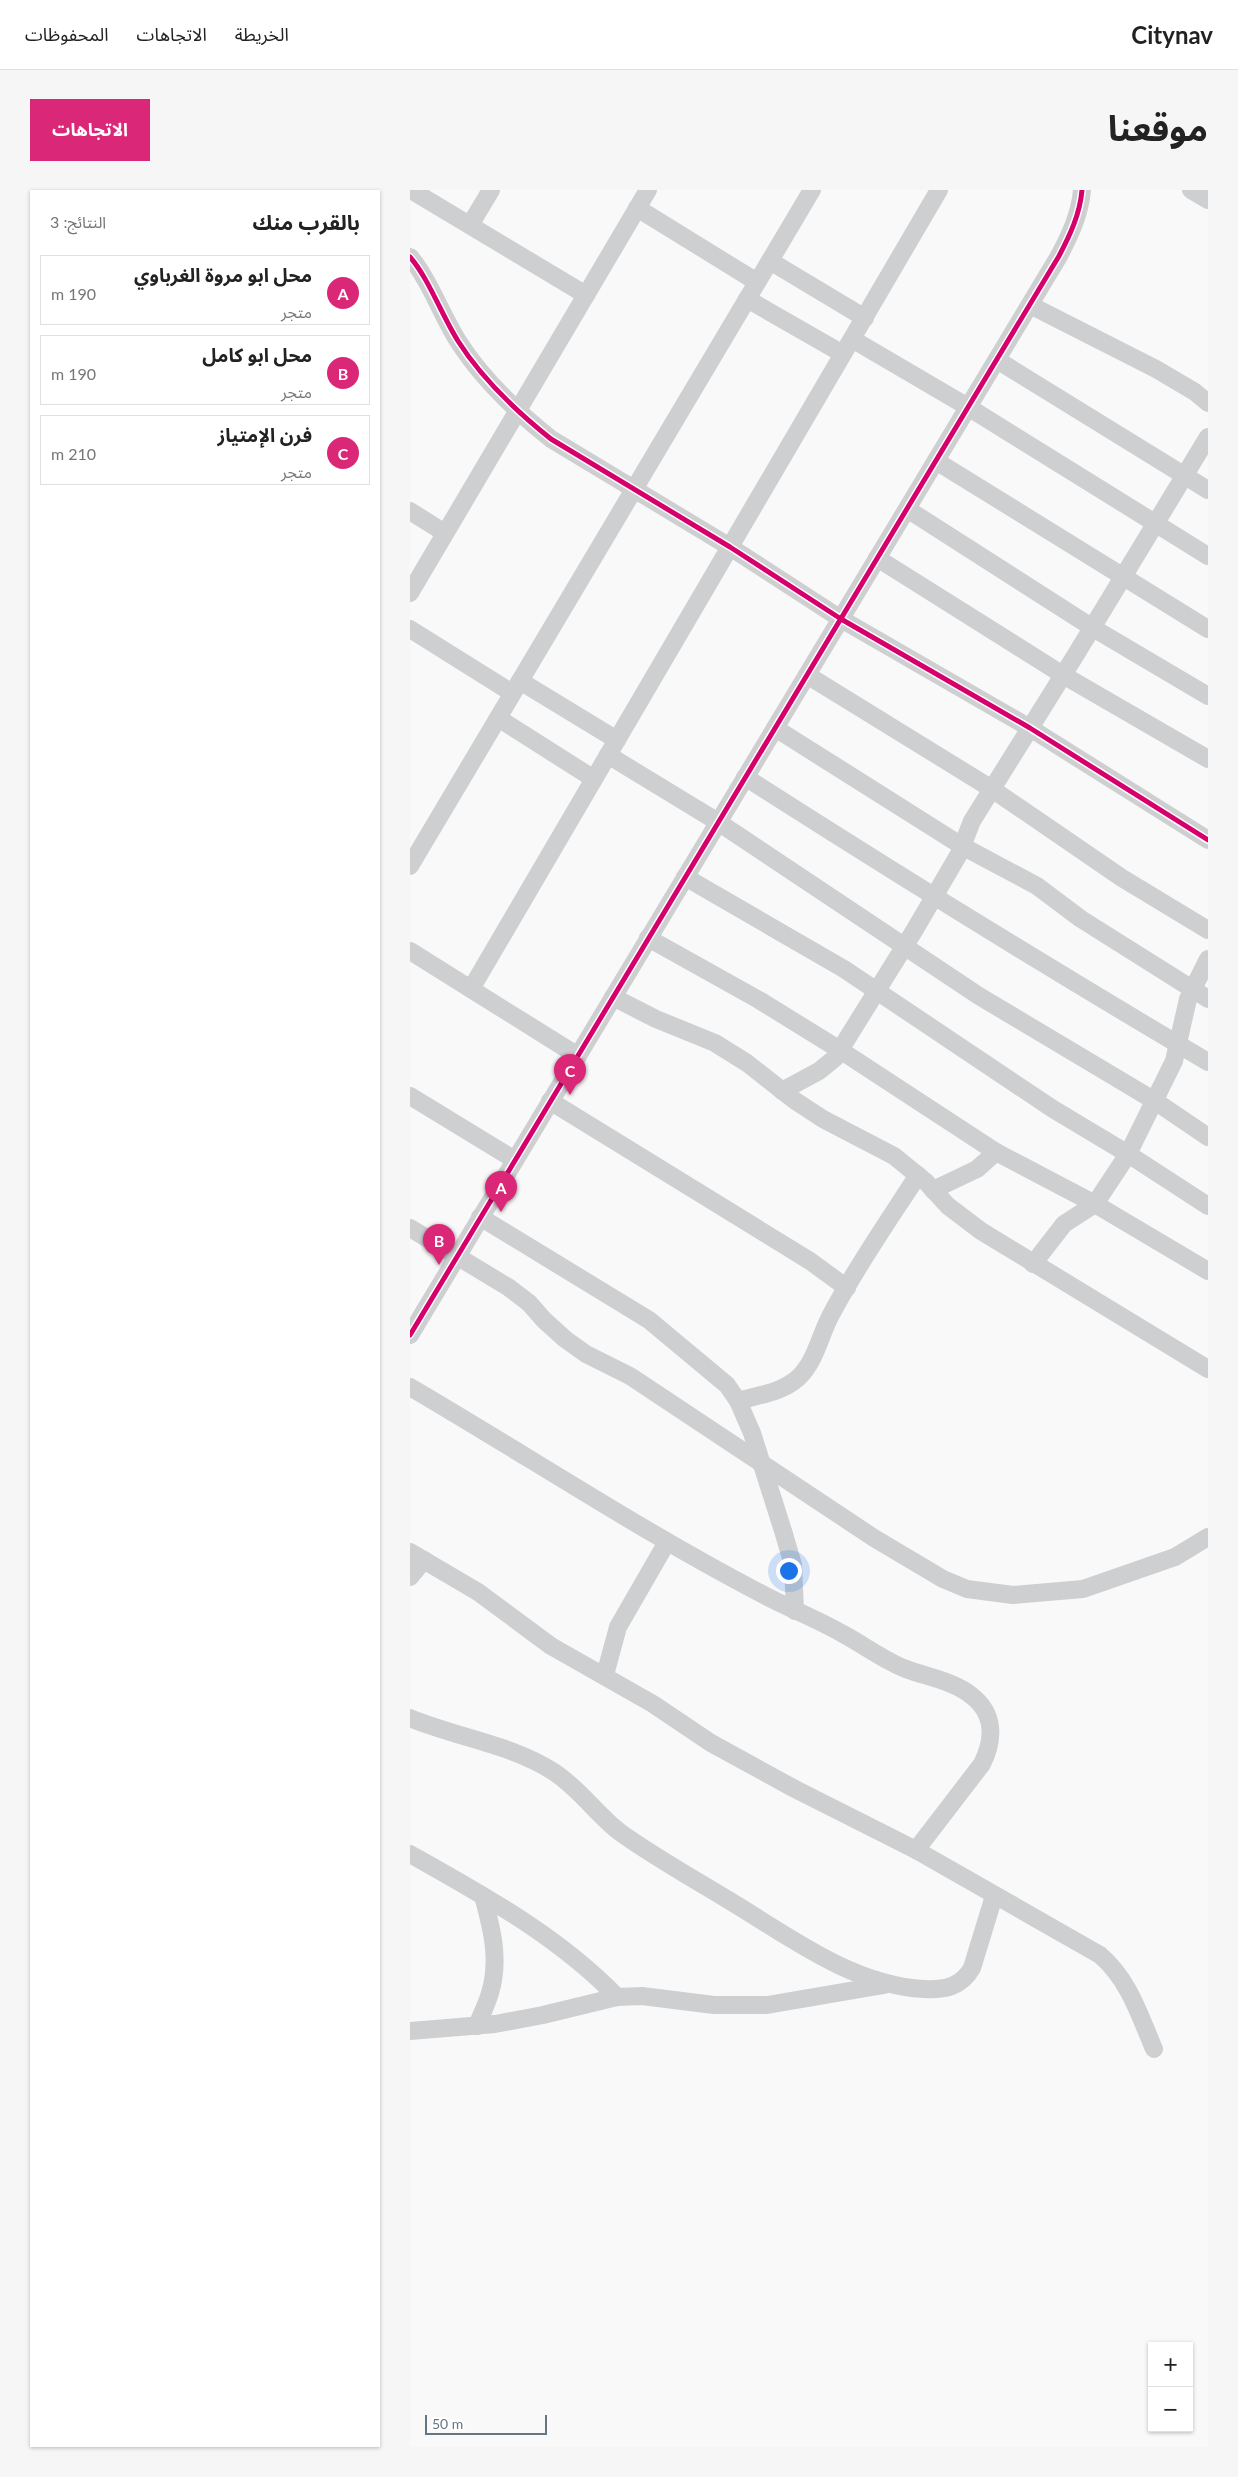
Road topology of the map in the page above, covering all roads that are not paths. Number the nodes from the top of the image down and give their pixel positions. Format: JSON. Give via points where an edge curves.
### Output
{"nodes":[{"id":1,"x":412,"y":190,"type":"edge"},
{"id":2,"x":491,"y":190,"type":"edge"},
{"id":3,"x":648,"y":190,"type":"edge"},
{"id":4,"x":812,"y":190,"type":"edge"},
{"id":5,"x":940,"y":190,"type":"edge"},
{"id":6,"x":1082,"y":190,"type":"edge"},
{"id":7,"x":1191,"y":190,"type":"edge"},
{"id":8,"x":1208,"y":200,"type":"edge"},
{"id":9,"x":637,"y":208,"type":"junction"},
{"id":10,"x":470,"y":226,"type":"junction"},
{"id":11,"x":410,"y":257,"type":"edge"},
{"id":12,"x":770,"y":261,"type":"junction"},
{"id":13,"x":757,"y":282,"type":"junction"},
{"id":14,"x":586,"y":295,"type":"junction"},
{"id":15,"x":747,"y":299,"type":"junction"},
{"id":16,"x":1030,"y":305,"type":"junction"},
{"id":17,"x":865,"y":318,"type":"junction"},
{"id":18,"x":852,"y":339,"type":"junction"},
{"id":19,"x":843,"y":354,"type":"junction"},
{"id":20,"x":997,"y":360,"type":"junction"},
{"id":21,"x":1208,"y":403,"type":"edge"},
{"id":22,"x":968,"y":407,"type":"junction"},
{"id":23,"x":518,"y":410,"type":"junction"},
{"id":24,"x":1208,"y":437,"type":"edge"},
{"id":25,"x":936,"y":461,"type":"junction"},
{"id":26,"x":1184,"y":475,"type":"junction"},
{"id":27,"x":634,"y":490,"type":"junction"},
{"id":28,"x":1208,"y":490,"type":"edge"},
{"id":29,"x":907,"y":509,"type":"junction"},
{"id":30,"x":410,"y":511,"type":"edge"},
{"id":31,"x":1154,"y":523,"type":"junction"},
{"id":32,"x":445,"y":533,"type":"junction"},
{"id":33,"x":730,"y":548,"type":"junction"},
{"id":34,"x":1208,"y":556,"type":"edge"},
{"id":35,"x":878,"y":558,"type":"junction"},
{"id":36,"x":1123,"y":576,"type":"junction"},
{"id":37,"x":410,"y":593,"type":"edge"},
{"id":38,"x":841,"y":619,"type":"junction"},
{"id":39,"x":1093,"y":628,"type":"junction"},
{"id":40,"x":1208,"y":629,"type":"edge"},
{"id":41,"x":410,"y":630,"type":"edge"},
{"id":42,"x":807,"y":674,"type":"junction"},
{"id":43,"x":1064,"y":675,"type":"junction"},
{"id":44,"x":516,"y":687,"type":"junction"},
{"id":45,"x":1208,"y":696,"type":"edge"},
{"id":46,"x":498,"y":718,"type":"junction"},
{"id":47,"x":775,"y":728,"type":"junction"},
{"id":48,"x":1030,"y":728,"type":"junction"},
{"id":49,"x":612,"y":748,"type":"junction"},
{"id":50,"x":1208,"y":758,"type":"edge"},
{"id":51,"x":745,"y":777,"type":"junction"},
{"id":52,"x":594,"y":779,"type":"junction"},
{"id":53,"x":992,"y":789,"type":"junction"},
{"id":54,"x":718,"y":822,"type":"junction"},
{"id":55,"x":1208,"y":840,"type":"edge"},
{"id":56,"x":962,"y":846,"type":"junction"},
{"id":57,"x":410,"y":866,"type":"edge"},
{"id":58,"x":685,"y":877,"type":"junction"},
{"id":59,"x":934,"y":897,"type":"junction"},
{"id":60,"x":1208,"y":930,"type":"edge"},
{"id":61,"x":648,"y":938,"type":"junction"},
{"id":62,"x":904,"y":948,"type":"junction"},
{"id":63,"x":410,"y":951,"type":"edge"},
{"id":64,"x":1208,"y":959,"type":"edge"},
{"id":65,"x":471,"y":989,"type":"junction"},
{"id":66,"x":1192,"y":989,"type":"junction"},
{"id":67,"x":876,"y":992,"type":"junction"},
{"id":68,"x":612,"y":997,"type":"junction"},
{"id":69,"x":1208,"y":999,"type":"edge"},
{"id":70,"x":1178,"y":1045,"type":"junction"},
{"id":71,"x":840,"y":1050,"type":"junction"},
{"id":72,"x":578,"y":1056,"type":"junction"},
{"id":73,"x":1208,"y":1062,"type":"edge"},
{"id":74,"x":782,"y":1091,"type":"junction"},
{"id":75,"x":410,"y":1096,"type":"edge"},
{"id":76,"x":550,"y":1101,"type":"junction"},
{"id":77,"x":1155,"y":1101,"type":"junction"},
{"id":78,"x":1208,"y":1137,"type":"edge"},
{"id":79,"x":996,"y":1152,"type":"junction"},
{"id":80,"x":1128,"y":1154,"type":"junction"},
{"id":81,"x":515,"y":1160,"type":"junction"},
{"id":82,"x":918,"y":1175,"type":"junction"},
{"id":83,"x":933,"y":1190,"type":"junction"},
{"id":84,"x":1095,"y":1204,"type":"junction"},
{"id":85,"x":1208,"y":1206,"type":"edge"},
{"id":86,"x":480,"y":1217,"type":"junction"},
{"id":87,"x":410,"y":1228,"type":"edge"},
{"id":88,"x":457,"y":1257,"type":"junction"},
{"id":89,"x":1033,"y":1264,"type":"junction"},
{"id":90,"x":1208,"y":1271,"type":"edge"},
{"id":91,"x":847,"y":1288,"type":"junction"},
{"id":92,"x":410,"y":1335,"type":"edge"},
{"id":93,"x":1208,"y":1369,"type":"edge"},
{"id":94,"x":410,"y":1387,"type":"edge"},
{"id":95,"x":738,"y":1401,"type":"junction"},
{"id":96,"x":760,"y":1462,"type":"junction"},
{"id":97,"x":1208,"y":1537,"type":"edge"},
{"id":98,"x":667,"y":1542,"type":"junction"},
{"id":99,"x":417,"y":1556,"type":"edge"},
{"id":100,"x":410,"y":1577,"type":"edge"},
{"id":101,"x":795,"y":1611,"type":"junction"},
{"id":102,"x":605,"y":1675,"type":"junction"},
{"id":103,"x":410,"y":1718,"type":"edge"},
{"id":104,"x":916,"y":1850,"type":"junction"},
{"id":105,"x":410,"y":1854,"type":"edge"},
{"id":106,"x":483,"y":1896,"type":"junction"},
{"id":107,"x":994,"y":1896,"type":"junction"},
{"id":108,"x":887,"y":1984,"type":"junction"},
{"id":109,"x":617,"y":1997,"type":"junction"},
{"id":110,"x":477,"y":2026,"type":"junction"},
{"id":111,"x":410,"y":2031,"type":"edge"},
{"id":112,"x":1154,"y":2048,"type":"dead end"}],
"edges":[{"from":1,"to":10,"type":"street"},
{"from":2,"to":10,"type":"street"},
{"from":3,"to":9,"type":"street"},
{"from":4,"to":12,"type":"street"},
{"from":5,"to":17,"type":"street"},
{"from":6,"to":16,"type":"street","via":[[1074,226]]},
{"from":7,"to":8,"type":"street"},
{"from":9,"to":13,"type":"street"},
{"from":9,"to":14,"type":"street"},
{"from":10,"to":14,"type":"street"},
{"from":11,"to":23,"type":"street","via":[[481,375]]},
{"from":12,"to":13,"type":"street"},
{"from":12,"to":17,"type":"street"},
{"from":13,"to":15,"type":"street"},
{"from":14,"to":23,"type":"street"},
{"from":15,"to":19,"type":"street"},
{"from":15,"to":27,"type":"street"},
{"from":16,"to":20,"type":"street"},
{"from":16,"to":21,"type":"street","via":[[1156,368]]},
{"from":17,"to":18,"type":"street"},
{"from":18,"to":19,"type":"street"},
{"from":18,"to":22,"type":"street"},
{"from":19,"to":33,"type":"street"},
{"from":20,"to":22,"type":"street"},
{"from":20,"to":26,"type":"street"},
{"from":22,"to":25,"type":"street"},
{"from":22,"to":31,"type":"street"},
{"from":23,"to":27,"type":"street","via":[[551,439]]},
{"from":23,"to":32,"type":"street"},
{"from":24,"to":26,"type":"street"},
{"from":25,"to":29,"type":"street"},
{"from":25,"to":36,"type":"street"},
{"from":26,"to":28,"type":"street"},
{"from":26,"to":31,"type":"street"},
{"from":27,"to":33,"type":"street"},
{"from":27,"to":44,"type":"street"},
{"from":29,"to":35,"type":"street"},
{"from":29,"to":39,"type":"street"},
{"from":30,"to":32,"type":"street"},
{"from":31,"to":34,"type":"street"},
{"from":31,"to":36,"type":"street"},
{"from":32,"to":37,"type":"street"},
{"from":33,"to":38,"type":"street"},
{"from":33,"to":49,"type":"street"},
{"from":35,"to":38,"type":"street"},
{"from":35,"to":43,"type":"street"},
{"from":36,"to":39,"type":"street"},
{"from":36,"to":40,"type":"street"},
{"from":38,"to":42,"type":"street"},
{"from":38,"to":48,"type":"street"},
{"from":39,"to":43,"type":"street"},
{"from":39,"to":45,"type":"street"},
{"from":41,"to":44,"type":"street"},
{"from":42,"to":47,"type":"street"},
{"from":42,"to":53,"type":"street"},
{"from":43,"to":48,"type":"street"},
{"from":43,"to":50,"type":"street"},
{"from":44,"to":46,"type":"street"},
{"from":44,"to":49,"type":"street"},
{"from":46,"to":52,"type":"street"},
{"from":46,"to":57,"type":"street"},
{"from":47,"to":51,"type":"street"},
{"from":47,"to":56,"type":"street"},
{"from":48,"to":53,"type":"street"},
{"from":48,"to":55,"type":"street"},
{"from":49,"to":52,"type":"street"},
{"from":49,"to":54,"type":"street"},
{"from":51,"to":54,"type":"street"},
{"from":51,"to":59,"type":"street"},
{"from":52,"to":65,"type":"street"},
{"from":53,"to":56,"type":"street","via":[[972,821]]},
{"from":53,"to":60,"type":"street","via":[[1122,878]]},
{"from":54,"to":58,"type":"street"},
{"from":54,"to":62,"type":"street"},
{"from":56,"to":59,"type":"street"},
{"from":56,"to":66,"type":"street","via":[[1037,886],[1081,920]]},
{"from":58,"to":61,"type":"street"},
{"from":58,"to":67,"type":"street","via":[[844,969]]},
{"from":59,"to":62,"type":"street"},
{"from":59,"to":70,"type":"street"},
{"from":61,"to":68,"type":"street"},
{"from":61,"to":71,"type":"street"},
{"from":62,"to":67,"type":"street"},
{"from":62,"to":77,"type":"street","via":[[1056,1044]]},
{"from":63,"to":65,"type":"street"},
{"from":64,"to":66,"type":"street"},
{"from":65,"to":72,"type":"street"},
{"from":66,"to":69,"type":"street"},
{"from":66,"to":70,"type":"street"},
{"from":67,"to":71,"type":"street"},
{"from":67,"to":80,"type":"street","via":[[1053,1109]]},
{"from":68,"to":72,"type":"street"},
{"from":68,"to":74,"type":"street","via":[[715,1043]]},
{"from":70,"to":73,"type":"street"},
{"from":70,"to":77,"type":"street"},
{"from":71,"to":74,"type":"street","via":[[819,1071]]},
{"from":71,"to":79,"type":"street"},
{"from":72,"to":76,"type":"street"},
{"from":74,"to":82,"type":"street","via":[[823,1118],[894,1156]]},
{"from":75,"to":81,"type":"street"},
{"from":76,"to":81,"type":"street"},
{"from":76,"to":91,"type":"street","via":[[810,1261]]},
{"from":77,"to":78,"type":"street"},
{"from":77,"to":80,"type":"street"},
{"from":79,"to":83,"type":"street","via":[[977,1169]]},
{"from":79,"to":84,"type":"street"},
{"from":80,"to":84,"type":"street"},
{"from":80,"to":85,"type":"street"},
{"from":81,"to":86,"type":"street"},
{"from":82,"to":83,"type":"street"},
{"from":82,"to":91,"type":"street"},
{"from":83,"to":89,"type":"street","via":[[981,1231]]},
{"from":84,"to":89,"type":"street","via":[[1064,1224]]},
{"from":84,"to":90,"type":"street"},
{"from":86,"to":88,"type":"street"},
{"from":86,"to":95,"type":"street","via":[[649,1320],[727,1385]]},
{"from":87,"to":88,"type":"street"},
{"from":88,"to":92,"type":"street"},
{"from":88,"to":96,"type":"street","via":[[508,1287],[586,1354],[630,1376]]},
{"from":89,"to":93,"type":"street"},
{"from":91,"to":95,"type":"street","via":[[832,1312],[816,1353],[798,1377],[772,1392]]},
{"from":94,"to":98,"type":"street"},
{"from":95,"to":96,"type":"street"},
{"from":96,"to":97,"type":"street","via":[[874,1538],[966,1589],[1013,1594],[1083,1589],[1175,1557]]},
{"from":96,"to":101,"type":"street","via":[[793,1565]]},
{"from":98,"to":101,"type":"street"},
{"from":98,"to":102,"type":"street","via":[[618,1627]]},
{"from":99,"to":100,"type":"street"},
{"from":99,"to":102,"type":"street","via":[[478,1592],[551,1646]]},
{"from":101,"to":104,"type":"street","via":[[905,1669],[959,1688],[982,1706],[991,1729],[988,1751],[982,1764]]},
{"from":102,"to":104,"type":"street","via":[[747,1764]]},
{"from":103,"to":108,"type":"street","via":[[534,1760],[576,1788],[620,1832],[648,1851],[814,1952],[857,1974]]},
{"from":104,"to":107,"type":"street"},
{"from":105,"to":106,"type":"street"},
{"from":106,"to":109,"type":"street","via":[[577,1959]]},
{"from":106,"to":110,"type":"street","via":[[494,1939],[495,1967],[490,1995]]},
{"from":107,"to":108,"type":"street","via":[[972,1968],[959,1984],[932,1989]]},
{"from":107,"to":112,"type":"street","via":[[1100,1955],[1116,1969]]},
{"from":108,"to":109,"type":"street","via":[[767,2004],[714,2005],[664,1998]]},
{"from":109,"to":110,"type":"street","via":[[543,2015]]},
{"from":110,"to":111,"type":"street"}]}
